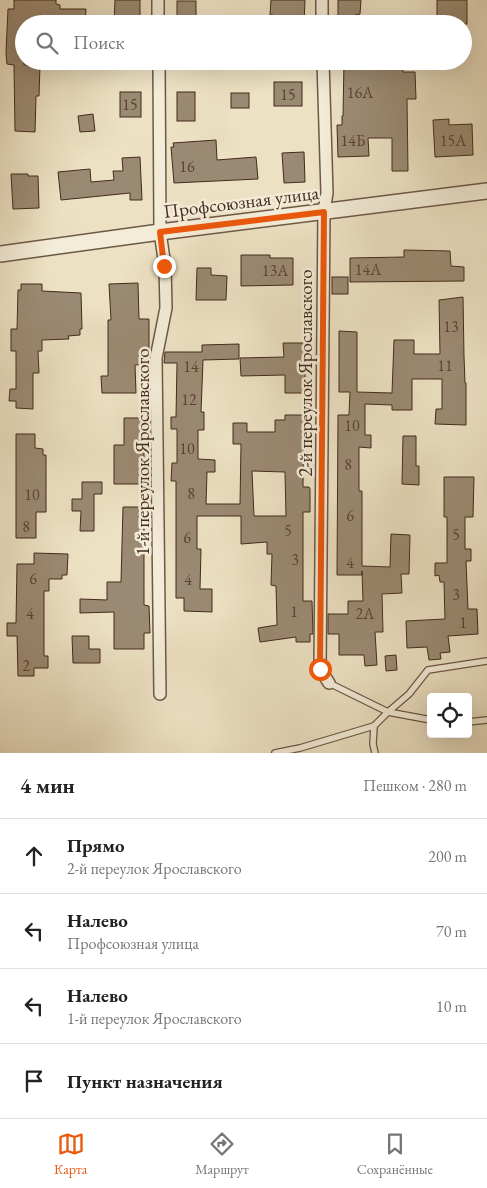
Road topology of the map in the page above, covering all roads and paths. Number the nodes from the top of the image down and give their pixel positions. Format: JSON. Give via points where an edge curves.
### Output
{"nodes":[{"id":1,"x":158,"y":0,"type":"edge"},
{"id":2,"x":322,"y":0,"type":"edge"},
{"id":3,"x":158,"y":15,"type":"edge"},
{"id":4,"x":322,"y":15,"type":"edge"},
{"id":5,"x":158,"y":70,"type":"edge"},
{"id":6,"x":323,"y":70,"type":"edge"},
{"id":7,"x":487,"y":192,"type":"edge"},
{"id":8,"x":324,"y":212,"type":"junction"},
{"id":9,"x":160,"y":232,"type":"junction"},
{"id":10,"x":0,"y":254,"type":"edge"},
{"id":11,"x":487,"y":660,"type":"edge"},
{"id":12,"x":328,"y":683,"type":"joint"},
{"id":13,"x":160,"y":694,"type":"dead end"},
{"id":14,"x":388,"y":712,"type":"junction"},
{"id":15,"x":427,"y":719,"type":"edge"},
{"id":16,"x":487,"y":720,"type":"edge"},
{"id":17,"x":472,"y":722,"type":"edge"},
{"id":18,"x":374,"y":726,"type":"junction"},
{"id":19,"x":275,"y":753,"type":"edge"},
{"id":20,"x":375,"y":753,"type":"edge"}],
"edges":[{"from":1,"to":3,"type":"street"},
{"from":2,"to":4,"type":"street"},
{"from":5,"to":9,"type":"street","name":"1-й переулок Ярославского"},
{"from":6,"to":8,"type":"street","name":"2-й переулок Ярославского","via":[[327,193]]},
{"from":7,"to":8,"type":"street","name":"Профсоюзная улица"},
{"from":8,"to":9,"type":"street","name":"Профсоюзная улица"},
{"from":8,"to":12,"type":"street","name":"2-й переулок Ярославского","via":[[320,669]]},
{"from":9,"to":10,"type":"street","name":"Профсоюзная улица"},
{"from":9,"to":13,"type":"street","name":"1-й переулок Ярославского","via":[[166,308],[156,358]]},
{"from":11,"to":14,"type":"lane","via":[[428,670],[409,694]]},
{"from":12,"to":14,"type":"lane"},
{"from":14,"to":15,"type":"lane"},
{"from":14,"to":18,"type":"lane"},
{"from":16,"to":17,"type":"lane"},
{"from":18,"to":19,"type":"lane"},
{"from":18,"to":20,"type":"lane"}]}
